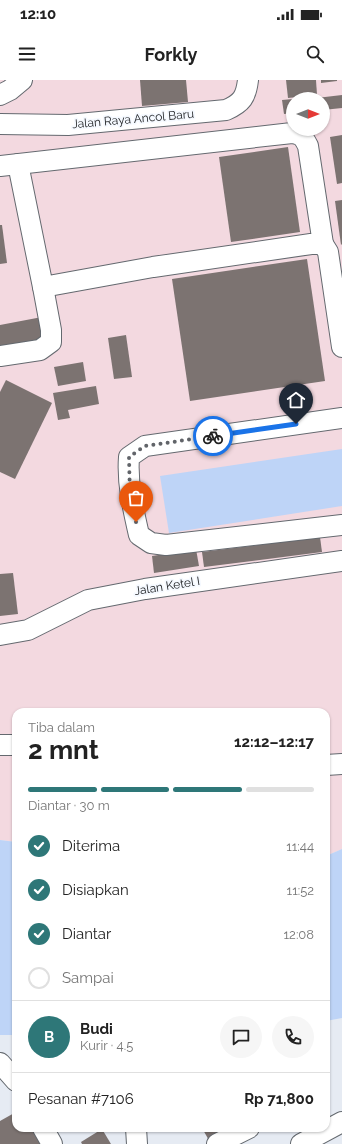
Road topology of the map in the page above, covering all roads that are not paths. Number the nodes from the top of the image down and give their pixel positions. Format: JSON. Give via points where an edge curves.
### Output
{"nodes":[{"id":1,"x":22,"y":80,"type":"edge"},
{"id":2,"x":248,"y":80,"type":"edge"},
{"id":3,"x":0,"y":95,"type":"edge"},
{"id":4,"x":0,"y":124,"type":"edge"},
{"id":5,"x":9,"y":165,"type":"edge"},
{"id":6,"x":323,"y":244,"type":"junction"},
{"id":7,"x":43,"y":287,"type":"junction"},
{"id":8,"x":339,"y":312,"type":"edge"},
{"id":9,"x":342,"y":347,"type":"edge"},
{"id":10,"x":0,"y":356,"type":"edge"},
{"id":11,"x":342,"y":418,"type":"edge"},
{"id":12,"x":342,"y":525,"type":"edge"},
{"id":13,"x":342,"y":560,"type":"edge"},
{"id":14,"x":0,"y":635,"type":"edge"},
{"id":15,"x":0,"y":745,"type":"edge"},
{"id":16,"x":12,"y":745,"type":"edge"},
{"id":17,"x":342,"y":764,"type":"edge"},
{"id":18,"x":330,"y":765,"type":"edge"},
{"id":19,"x":0,"y":1063,"type":"edge"},
{"id":20,"x":12,"y":1076,"type":"edge"},
{"id":21,"x":342,"y":1122,"type":"edge"},
{"id":22,"x":330,"y":1128,"type":"edge"},
{"id":23,"x":45,"y":1132,"type":"edge"},
{"id":24,"x":136,"y":1132,"type":"edge"},
{"id":25,"x":241,"y":1132,"type":"edge"},
{"id":26,"x":323,"y":1132,"type":"edge"},
{"id":27,"x":52,"y":1144,"type":"edge"},
{"id":28,"x":137,"y":1144,"type":"edge"},
{"id":29,"x":217,"y":1144,"type":"edge"},
{"id":30,"x":301,"y":1144,"type":"edge"}],
"edges":[{"from":1,"to":3,"type":"lane"},
{"from":2,"to":4,"type":"lane","name":"Jalan Raya Ancol Baru","via":[[246,92],[238,105],[226,110],[68,125]]},
{"from":5,"to":6,"type":"lane","via":[[298,134],[304,137],[308,146]]},
{"from":5,"to":7,"type":"lane"},
{"from":6,"to":7,"type":"lane","via":[[153,267]]},
{"from":6,"to":8,"type":"lane","via":[[328,252]]},
{"from":7,"to":10,"type":"lane","via":[[51,342],[40,350]]},
{"from":8,"to":9,"type":"lane"},
{"from":11,"to":12,"type":"lane","via":[[145,446],[129,457],[128,466],[130,497],[139,535],[151,544],[166,545]]},
{"from":13,"to":14,"type":"lane","name":"Jalan Ketel I","via":[[88,600],[28,630]]},
{"from":15,"to":16,"type":"lane"},
{"from":17,"to":18,"type":"lane"},
{"from":19,"to":20,"type":"lane"},
{"from":21,"to":22,"type":"lane"},
{"from":23,"to":27,"type":"lane"},
{"from":24,"to":28,"type":"lane"},
{"from":25,"to":29,"type":"lane"},
{"from":26,"to":30,"type":"lane"}]}
